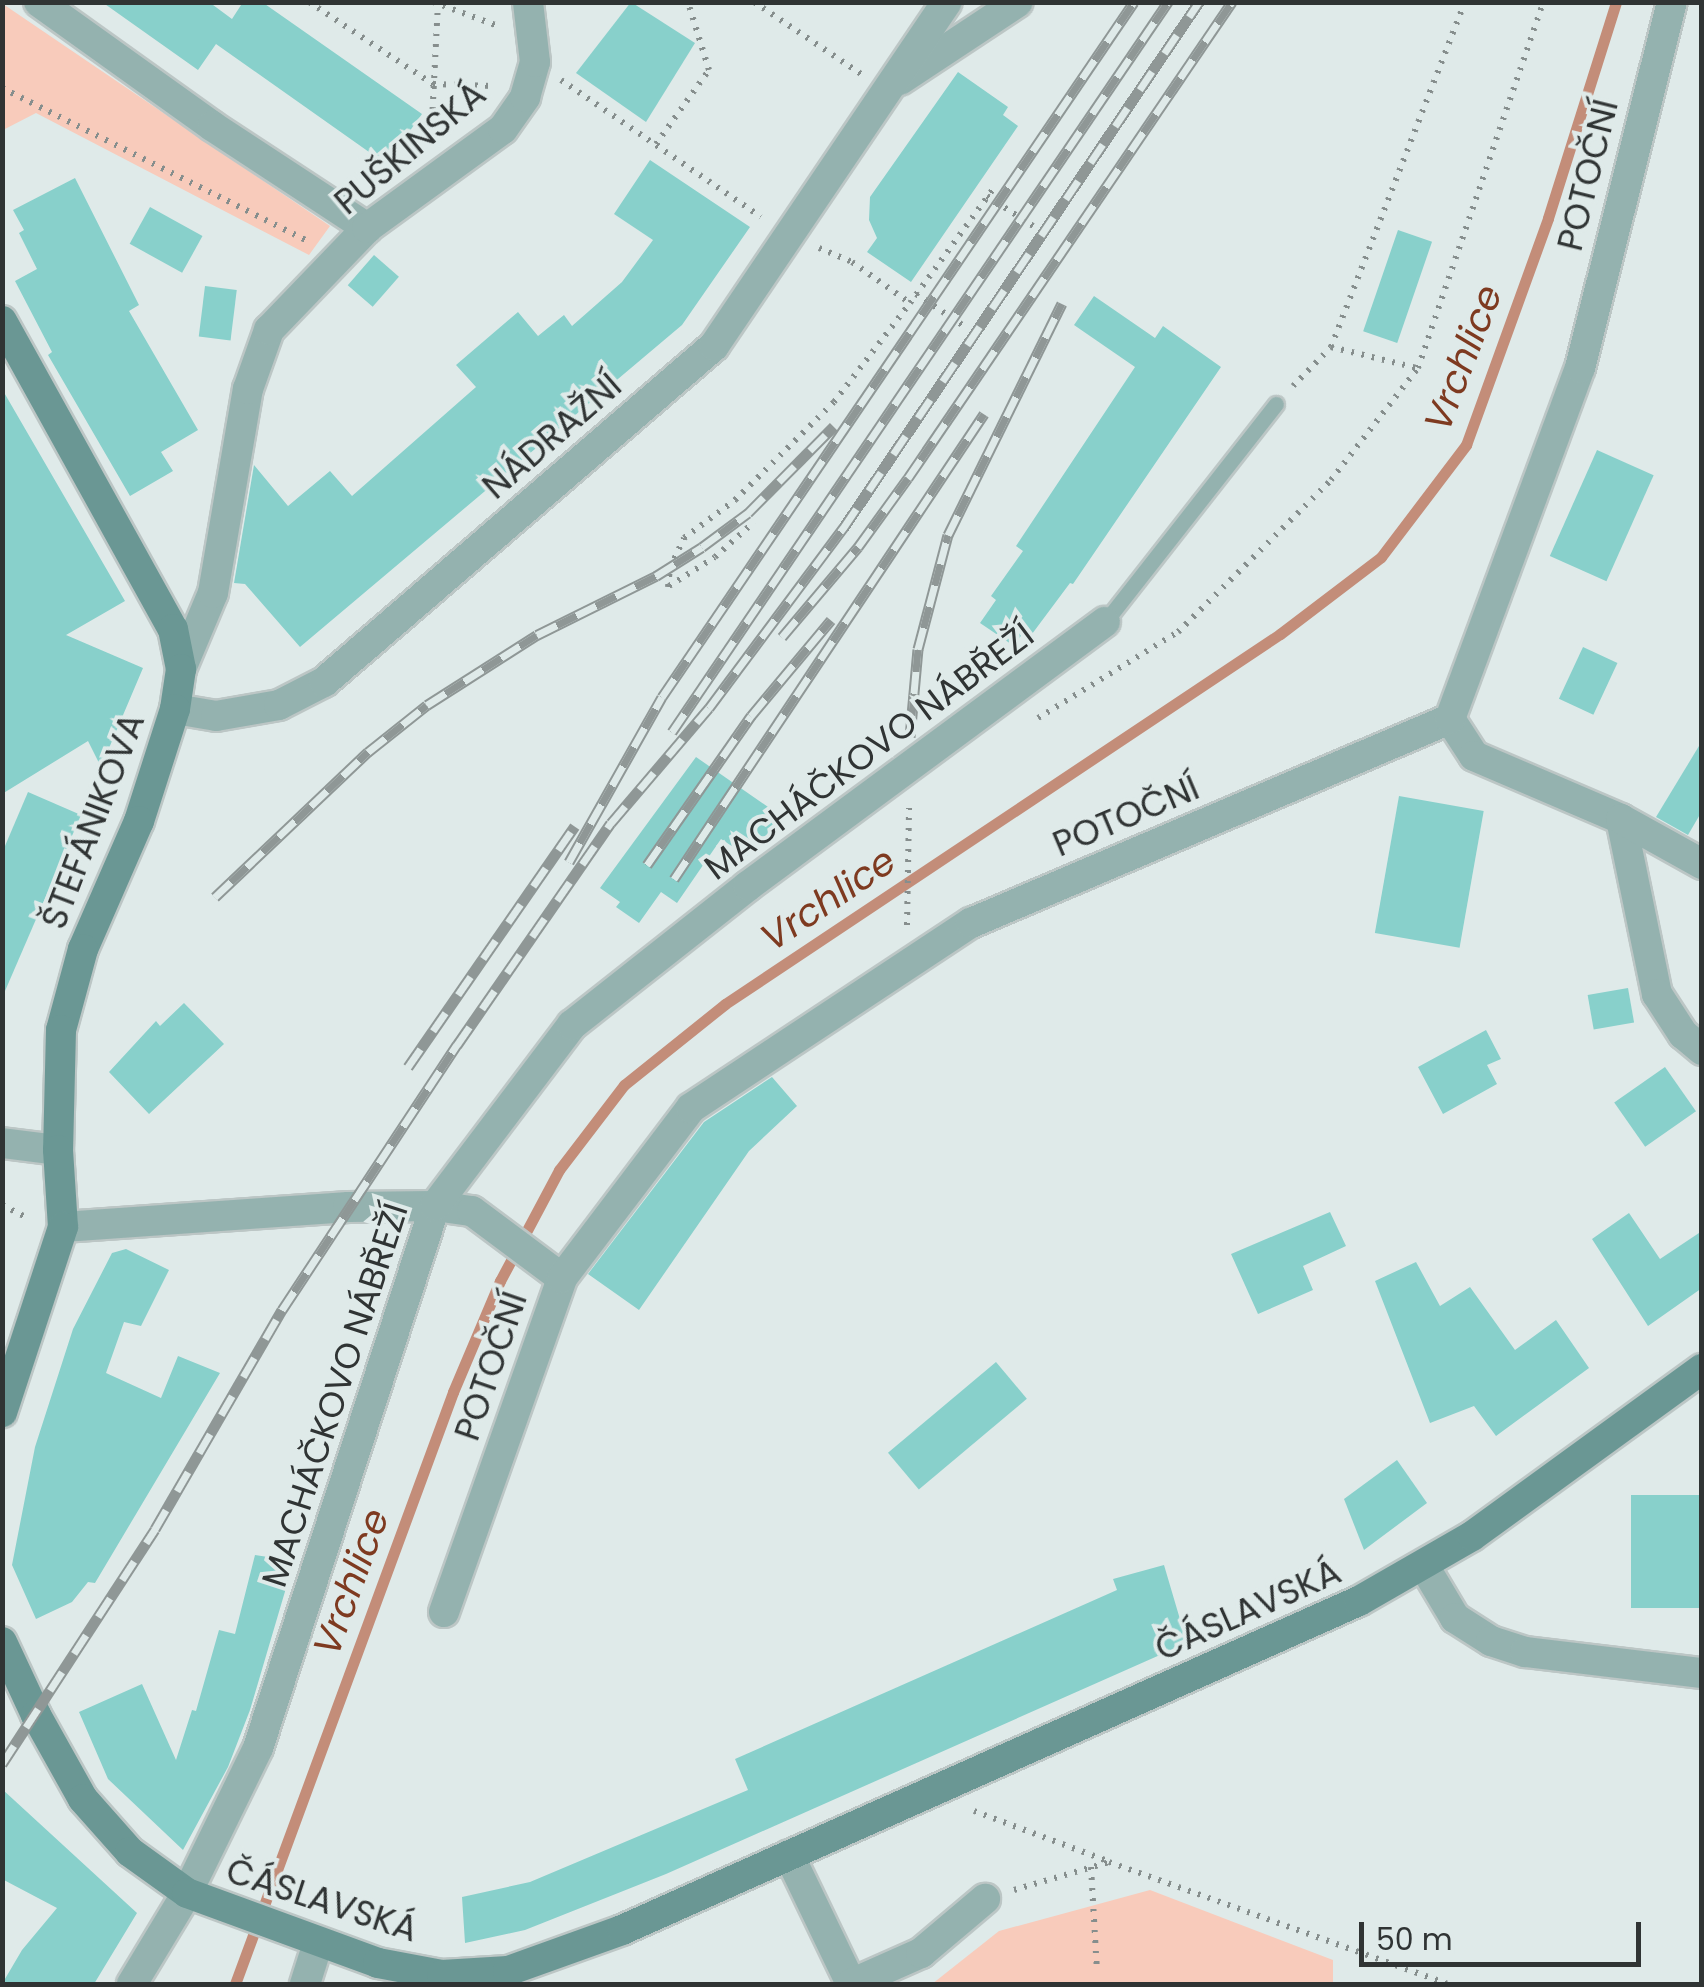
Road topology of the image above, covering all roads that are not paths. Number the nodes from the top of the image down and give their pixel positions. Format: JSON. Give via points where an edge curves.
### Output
{"nodes":[{"id":1,"x":39,"y":2,"type":"edge"},
{"id":2,"x":528,"y":2,"type":"edge"},
{"id":3,"x":947,"y":2,"type":"edge"},
{"id":4,"x":1018,"y":2,"type":"edge"},
{"id":5,"x":1672,"y":2,"type":"edge"},
{"id":6,"x":885,"y":90,"type":"junction"},
{"id":7,"x":367,"y":228,"type":"junction"},
{"id":8,"x":2,"y":321,"type":"edge"},
{"id":9,"x":1276,"y":404,"type":"road end"},
{"id":10,"x":1105,"y":622,"type":"joint"},
{"id":11,"x":181,"y":669,"type":"junction"},
{"id":12,"x":176,"y":709,"type":"junction"},
{"id":13,"x":1450,"y":719,"type":"junction"},
{"id":14,"x":1622,"y":819,"type":"junction"},
{"id":15,"x":1702,"y":864,"type":"edge"},
{"id":16,"x":1702,"y":1050,"type":"edge"},
{"id":17,"x":2,"y":1143,"type":"edge"},
{"id":18,"x":58,"y":1150,"type":"junction"},
{"id":19,"x":435,"y":1206,"type":"junction"},
{"id":20,"x":63,"y":1228,"type":"junction"},
{"id":21,"x":551,"y":1270,"type":"junction"},
{"id":22,"x":1702,"y":1369,"type":"edge"},
{"id":23,"x":2,"y":1412,"type":"edge"},
{"id":24,"x":1424,"y":1566,"type":"junction"},
{"id":25,"x":444,"y":1612,"type":"dead end"},
{"id":26,"x":2,"y":1642,"type":"edge"},
{"id":27,"x":1702,"y":1673,"type":"edge"},
{"id":28,"x":789,"y":1855,"type":"junction"},
{"id":29,"x":187,"y":1893,"type":"junction"},
{"id":30,"x":984,"y":1899,"type":"road end"},
{"id":31,"x":309,"y":1940,"type":"junction"},
{"id":32,"x":442,"y":1980,"type":"edge"},
{"id":33,"x":132,"y":1984,"type":"edge"},
{"id":34,"x":304,"y":1984,"type":"edge"},
{"id":35,"x":851,"y":1984,"type":"edge"}],
"edges":[{"from":1,"to":7,"type":"street"},
{"from":2,"to":7,"type":"street","name":"PUŠKINSKÁ","via":[[532,62],[503,129]]},
{"from":3,"to":6,"type":"street","name":"NÁDRAŽNÍ"},
{"from":4,"to":6,"type":"street","name":"NÁDRAŽNÍ"},
{"from":5,"to":13,"type":"street","name":"POTOČNÍ","via":[[1580,368]]},
{"from":6,"to":12,"type":"street","name":"NÁDRAŽNÍ","via":[[714,346],[324,682],[279,705],[216,716]]},
{"from":7,"to":11,"type":"street","name":"PUŠKINSKÁ","via":[[270,330],[256,357],[213,593]]},
{"from":8,"to":11,"type":"street","name":"ŠTEFÁNIKOVA","via":[[173,629]]},
{"from":9,"to":10,"type":"lane"},
{"from":10,"to":19,"type":"street","name":"MACHÁČKOVO NÁBŘEŽÍ","via":[[572,1025]]},
{"from":11,"to":12,"type":"street","name":"ŠTEFÁNIKOVA"},
{"from":12,"to":18,"type":"street","name":"ŠTEFÁNIKOVA","via":[[139,820],[84,949],[61,1030]]},
{"from":13,"to":14,"type":"street","via":[[1474,756]]},
{"from":13,"to":21,"type":"street","name":"POTOČNÍ","via":[[971,923],[691,1108]]},
{"from":14,"to":15,"type":"street"},
{"from":14,"to":16,"type":"street","via":[[1657,994],[1682,1034]]},
{"from":17,"to":18,"type":"street"},
{"from":18,"to":20,"type":"street"},
{"from":19,"to":20,"type":"street"},
{"from":19,"to":21,"type":"street","via":[[472,1211]]},
{"from":19,"to":29,"type":"street","name":"MACHÁČKOVO NÁBŘEŽÍ","via":[[258,1748]]},
{"from":20,"to":23,"type":"street"},
{"from":21,"to":25,"type":"street","name":"POTOČNÍ"},
{"from":22,"to":24,"type":"street","name":"ČÁSLAVSKÁ"},
{"from":24,"to":27,"type":"street","via":[[1455,1618],[1491,1641],[1526,1652]]},
{"from":24,"to":28,"type":"street","name":"ČÁSLAVSKÁ","via":[[1308,1625]]},
{"from":26,"to":29,"type":"street","name":"ČÁSLAVSKÁ","via":[[83,1800],[130,1852]]},
{"from":28,"to":32,"type":"street","name":"ČÁSLAVSKÁ","via":[[538,1964]]},
{"from":28,"to":35,"type":"street"},
{"from":29,"to":31,"type":"street","name":"ČÁSLAVSKÁ"},
{"from":29,"to":33,"type":"street","name":"MACHÁČKOVO NÁBŘEŽÍ"},
{"from":30,"to":35,"type":"street","via":[[921,1953]]},
{"from":31,"to":32,"type":"street","name":"ČÁSLAVSKÁ"},
{"from":31,"to":34,"type":"street"}]}
